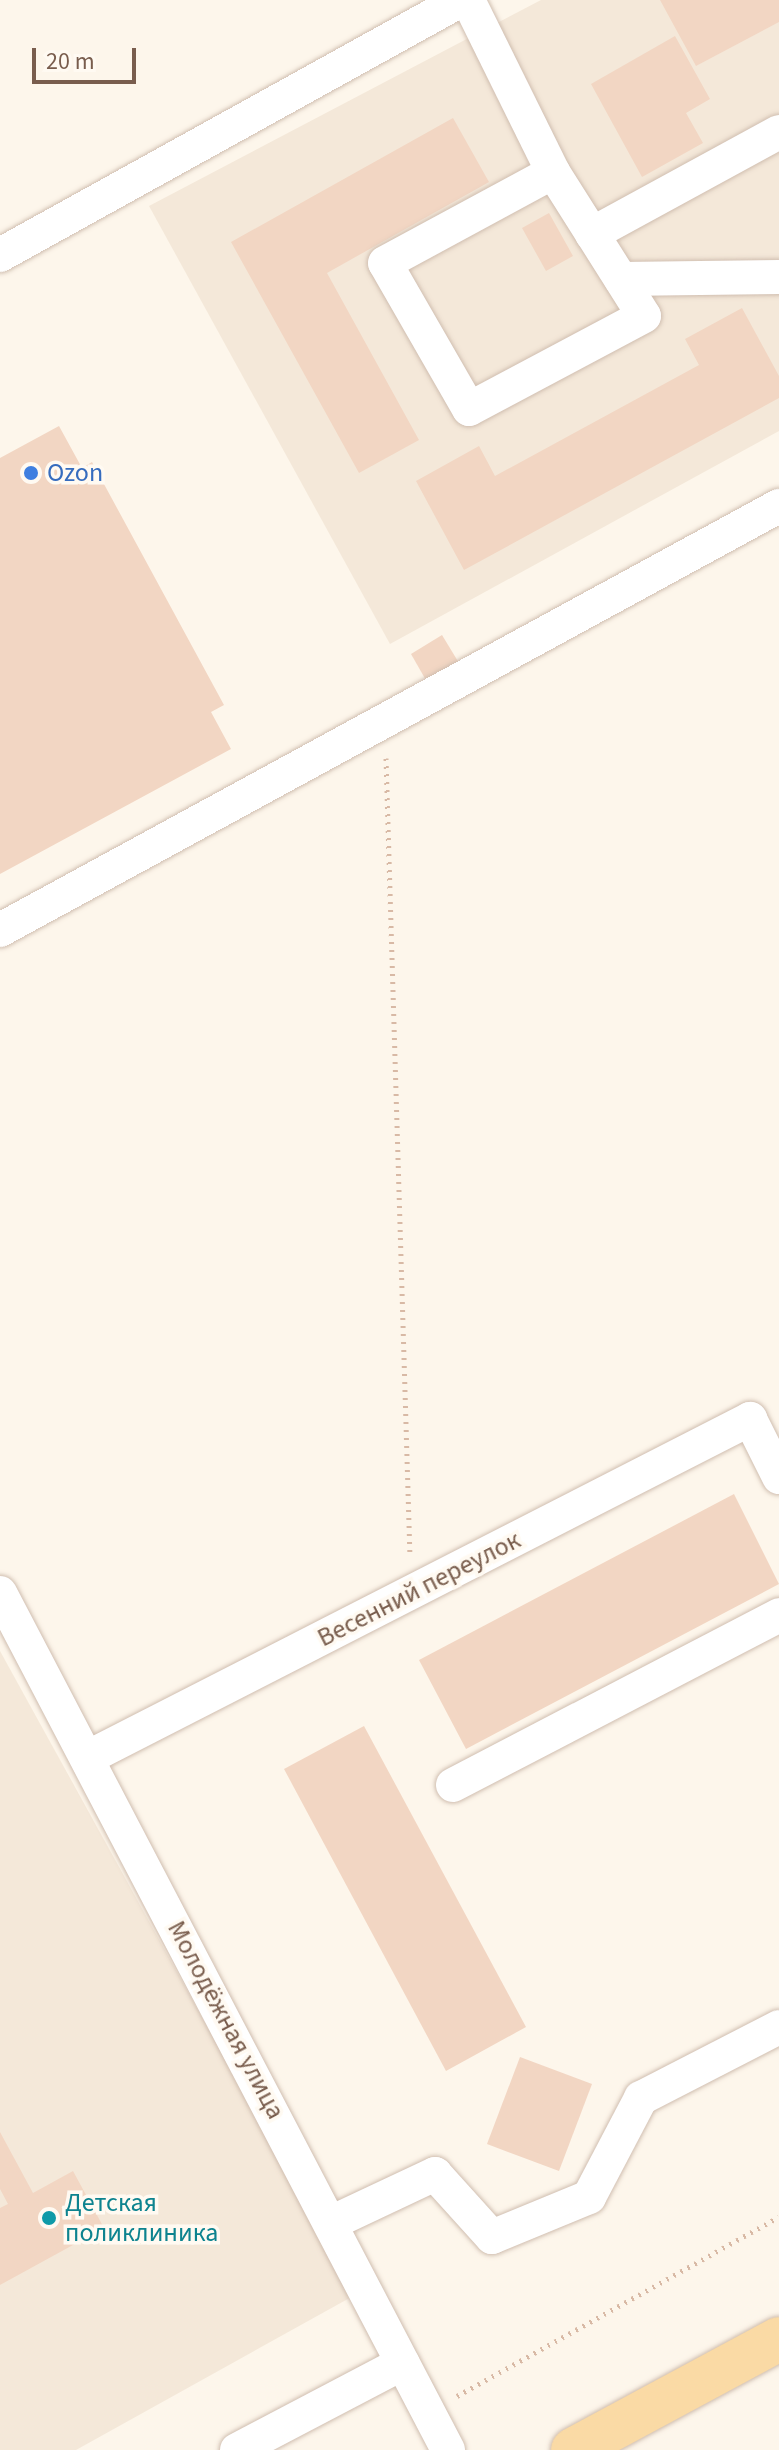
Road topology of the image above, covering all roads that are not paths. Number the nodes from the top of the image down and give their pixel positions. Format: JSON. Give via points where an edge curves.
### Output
{"nodes":[{"id":1,"x":461,"y":0,"type":"edge"},
{"id":2,"x":468,"y":0,"type":"edge"},
{"id":3,"x":779,"y":132,"type":"edge"},
{"id":4,"x":553,"y":172,"type":"junction"},
{"id":5,"x":592,"y":234,"type":"junction"},
{"id":6,"x":0,"y":255,"type":"edge"},
{"id":7,"x":779,"y":277,"type":"edge"},
{"id":8,"x":621,"y":279,"type":"junction"},
{"id":9,"x":779,"y":506,"type":"edge"},
{"id":10,"x":0,"y":930,"type":"edge"},
{"id":11,"x":779,"y":1477,"type":"edge"},
{"id":12,"x":0,"y":1593,"type":"edge"},
{"id":13,"x":779,"y":1615,"type":"edge"},
{"id":14,"x":87,"y":1758,"type":"junction"},
{"id":15,"x":453,"y":1785,"type":"dead end"},
{"id":16,"x":779,"y":2027,"type":"edge"},
{"id":17,"x":333,"y":2222,"type":"junction"},
{"id":18,"x":779,"y":2339,"type":"edge"},
{"id":19,"x":403,"y":2363,"type":"junction"},
{"id":20,"x":237,"y":2450,"type":"edge"},
{"id":21,"x":448,"y":2450,"type":"edge"},
{"id":22,"x":573,"y":2450,"type":"edge"}],
"edges":[{"from":1,"to":6,"type":"street"},
{"from":2,"to":4,"type":"street"},
{"from":3,"to":5,"type":"street"},
{"from":4,"to":5,"type":"street"},
{"from":4,"to":8,"type":"street","via":[[385,263],[469,409],[644,316]]},
{"from":5,"to":8,"type":"street"},
{"from":7,"to":8,"type":"street"},
{"from":9,"to":10,"type":"street"},
{"from":11,"to":14,"type":"street","name":"Весенний переулок","via":[[750,1419]]},
{"from":12,"to":14,"type":"street","name":"Молодёжная улица"},
{"from":13,"to":15,"type":"street"},
{"from":14,"to":17,"type":"street","name":"Молодёжная улица"},
{"from":16,"to":17,"type":"street","via":[[641,2098],[589,2197],[492,2237],[435,2174]]},
{"from":17,"to":19,"type":"street","name":"Молодёжная улица"},
{"from":18,"to":22,"type":"main road"},
{"from":19,"to":20,"type":"street"},
{"from":19,"to":21,"type":"street","name":"Молодёжная улица"}]}
